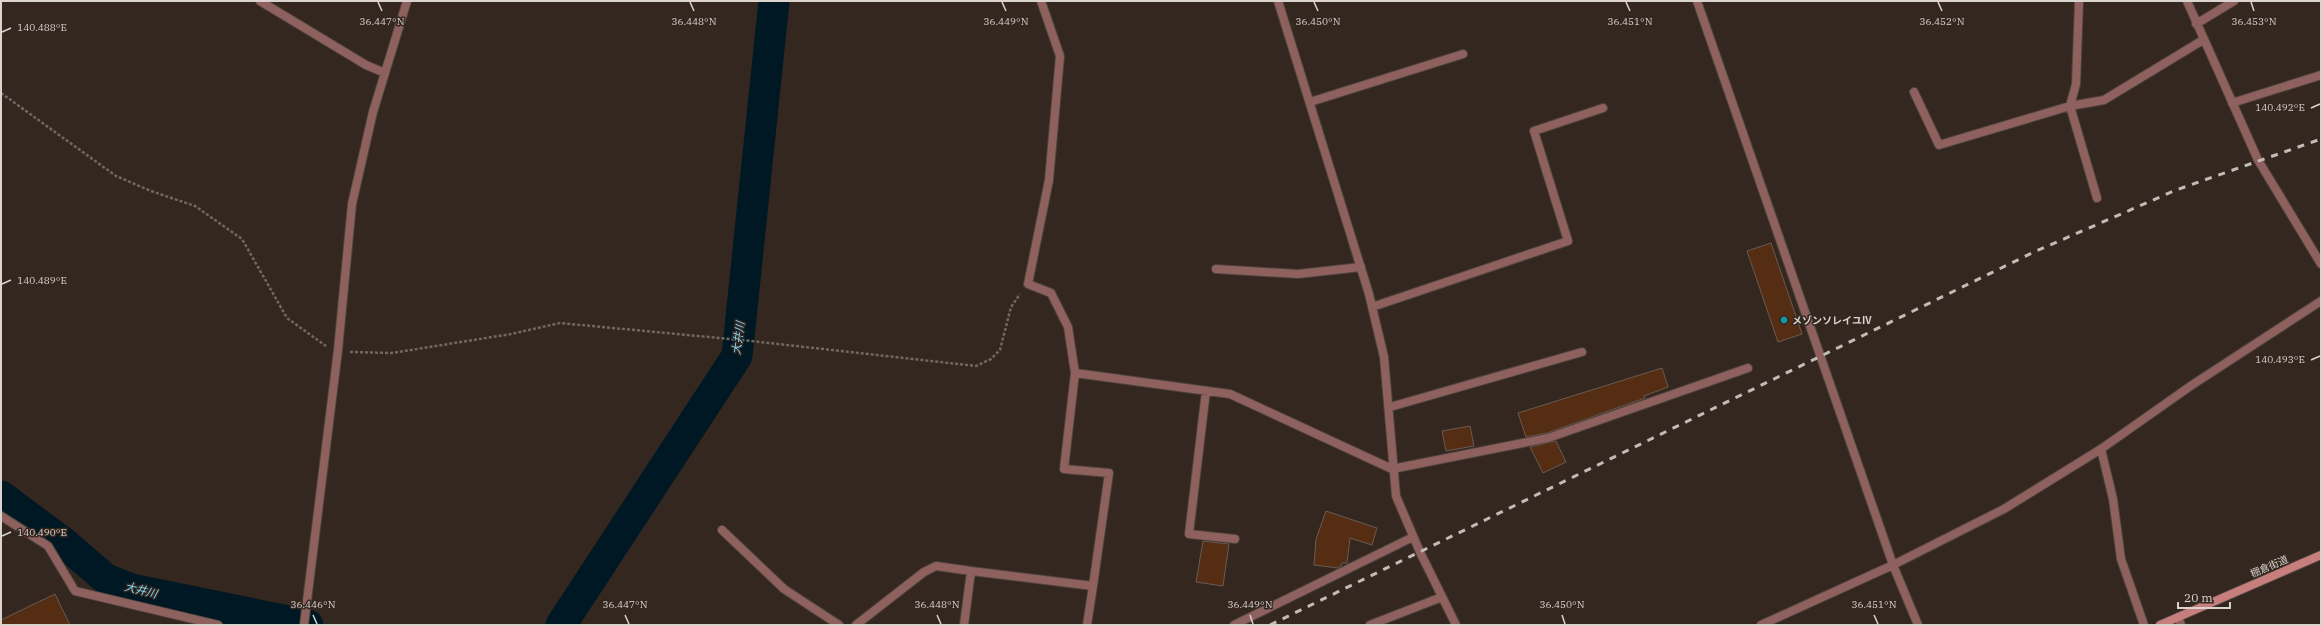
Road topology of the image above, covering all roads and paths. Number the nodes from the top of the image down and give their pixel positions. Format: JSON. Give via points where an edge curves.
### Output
{"nodes":[{"id":1,"x":260,"y":1,"type":"edge"},
{"id":2,"x":407,"y":1,"type":"edge"},
{"id":3,"x":1041,"y":1,"type":"edge"},
{"id":4,"x":1278,"y":1,"type":"edge"},
{"id":5,"x":1697,"y":1,"type":"edge"},
{"id":6,"x":2079,"y":1,"type":"edge"},
{"id":7,"x":2187,"y":1,"type":"edge"},
{"id":8,"x":2234,"y":1,"type":"edge"},
{"id":9,"x":2196,"y":24,"type":"junction"},
{"id":10,"x":2203,"y":40,"type":"junction"},
{"id":11,"x":1463,"y":54,"type":"dead end"},
{"id":12,"x":385,"y":73,"type":"junction"},
{"id":13,"x":2321,"y":75,"type":"edge"},
{"id":14,"x":1914,"y":92,"type":"dead end"},
{"id":15,"x":1,"y":93,"type":"edge"},
{"id":16,"x":1310,"y":102,"type":"junction"},
{"id":17,"x":2232,"y":103,"type":"junction"},
{"id":18,"x":2070,"y":106,"type":"junction"},
{"id":19,"x":1603,"y":108,"type":"dead end"},
{"id":20,"x":2097,"y":198,"type":"dead end"},
{"id":21,"x":2321,"y":264,"type":"edge"},
{"id":22,"x":1361,"y":267,"type":"junction"},
{"id":23,"x":1216,"y":269,"type":"dead end"},
{"id":24,"x":1028,"y":284,"type":"junction"},
{"id":25,"x":2321,"y":301,"type":"edge"},
{"id":26,"x":1372,"y":307,"type":"junction"},
{"id":27,"x":338,"y":350,"type":"junction"},
{"id":28,"x":1582,"y":352,"type":"dead end"},
{"id":29,"x":1748,"y":368,"type":"dead end"},
{"id":30,"x":1075,"y":373,"type":"junction"},
{"id":31,"x":1206,"y":391,"type":"junction"},
{"id":32,"x":1390,"y":407,"type":"junction"},
{"id":33,"x":2101,"y":449,"type":"junction"},
{"id":34,"x":1392,"y":469,"type":"junction"},
{"id":35,"x":1,"y":516,"type":"edge"},
{"id":36,"x":722,"y":530,"type":"dead end"},
{"id":37,"x":1413,"y":537,"type":"junction"},
{"id":38,"x":1235,"y":539,"type":"dead end"},
{"id":39,"x":2321,"y":555,"type":"edge"},
{"id":40,"x":1893,"y":565,"type":"junction"},
{"id":41,"x":971,"y":571,"type":"junction"},
{"id":42,"x":1093,"y":586,"type":"junction"},
{"id":43,"x":1442,"y":597,"type":"junction"},
{"id":44,"x":304,"y":621,"type":"edge"},
{"id":45,"x":2179,"y":621,"type":"edge"},
{"id":46,"x":859,"y":624,"type":"edge"},
{"id":47,"x":218,"y":625,"type":"edge"},
{"id":48,"x":839,"y":625,"type":"edge"},
{"id":49,"x":964,"y":625,"type":"edge"},
{"id":50,"x":1087,"y":625,"type":"edge"},
{"id":51,"x":1234,"y":625,"type":"edge"},
{"id":52,"x":1370,"y":625,"type":"edge"},
{"id":53,"x":1456,"y":625,"type":"edge"},
{"id":54,"x":1761,"y":625,"type":"edge"},
{"id":55,"x":1918,"y":625,"type":"edge"},
{"id":56,"x":2144,"y":625,"type":"edge"},
{"id":57,"x":2160,"y":625,"type":"edge"}],
"edges":[{"from":1,"to":12,"type":"street","via":[[366,65]]},
{"from":2,"to":12,"type":"street"},
{"from":3,"to":24,"type":"street","via":[[1060,56],[1049,180]]},
{"from":4,"to":16,"type":"street"},
{"from":5,"to":40,"type":"street"},
{"from":6,"to":18,"type":"street","via":[[2076,84]]},
{"from":7,"to":9,"type":"street"},
{"from":8,"to":9,"type":"street"},
{"from":9,"to":10,"type":"street"},
{"from":10,"to":17,"type":"street"},
{"from":10,"to":18,"type":"street","via":[[2104,100]]},
{"from":11,"to":16,"type":"street"},
{"from":12,"to":27,"type":"street","via":[[352,204]]},
{"from":13,"to":17,"type":"street"},
{"from":14,"to":18,"type":"street","via":[[1939,145]]},
{"from":15,"to":27,"type":"path","via":[[116,176],[195,206],[242,239],[287,318],[322,344]]},
{"from":16,"to":22,"type":"street"},
{"from":17,"to":21,"type":"street","via":[[2258,160]]},
{"from":18,"to":20,"type":"street"},
{"from":19,"to":26,"type":"street","via":[[1534,130],[1568,241]]},
{"from":22,"to":23,"type":"street","via":[[1298,274]]},
{"from":22,"to":26,"type":"street"},
{"from":24,"to":27,"type":"path","via":[[1011,307],[1000,350],[991,359],[976,366],[560,323],[511,334],[392,353]]},
{"from":24,"to":30,"type":"street","via":[[1051,293],[1068,327]]},
{"from":25,"to":33,"type":"street","via":[[2192,385]]},
{"from":26,"to":32,"type":"street","via":[[1384,356]]},
{"from":27,"to":44,"type":"street"},
{"from":28,"to":32,"type":"street"},
{"from":29,"to":34,"type":"street","via":[[1548,438]]},
{"from":30,"to":31,"type":"street"},
{"from":30,"to":42,"type":"street","via":[[1064,469],[1109,473]]},
{"from":31,"to":34,"type":"street","via":[[1230,394]]},
{"from":31,"to":38,"type":"street","via":[[1189,534]]},
{"from":32,"to":34,"type":"street"},
{"from":33,"to":40,"type":"street","via":[[2004,509]]},
{"from":33,"to":56,"type":"street","via":[[2113,499],[2121,559]]},
{"from":34,"to":37,"type":"street","via":[[1396,496]]},
{"from":35,"to":47,"type":"street","via":[[48,546],[75,591]]},
{"from":36,"to":48,"type":"street","via":[[784,589]]},
{"from":37,"to":43,"type":"street"},
{"from":37,"to":51,"type":"street"},
{"from":39,"to":45,"type":"street","name":"棚倉街道"},
{"from":40,"to":54,"type":"street"},
{"from":40,"to":55,"type":"street"},
{"from":41,"to":42,"type":"street"},
{"from":41,"to":46,"type":"street","via":[[936,566],[924,572]]},
{"from":41,"to":49,"type":"street"},
{"from":42,"to":50,"type":"street"},
{"from":43,"to":52,"type":"street"},
{"from":43,"to":53,"type":"street"},
{"from":45,"to":57,"type":"street","name":"棚倉街道"}]}
